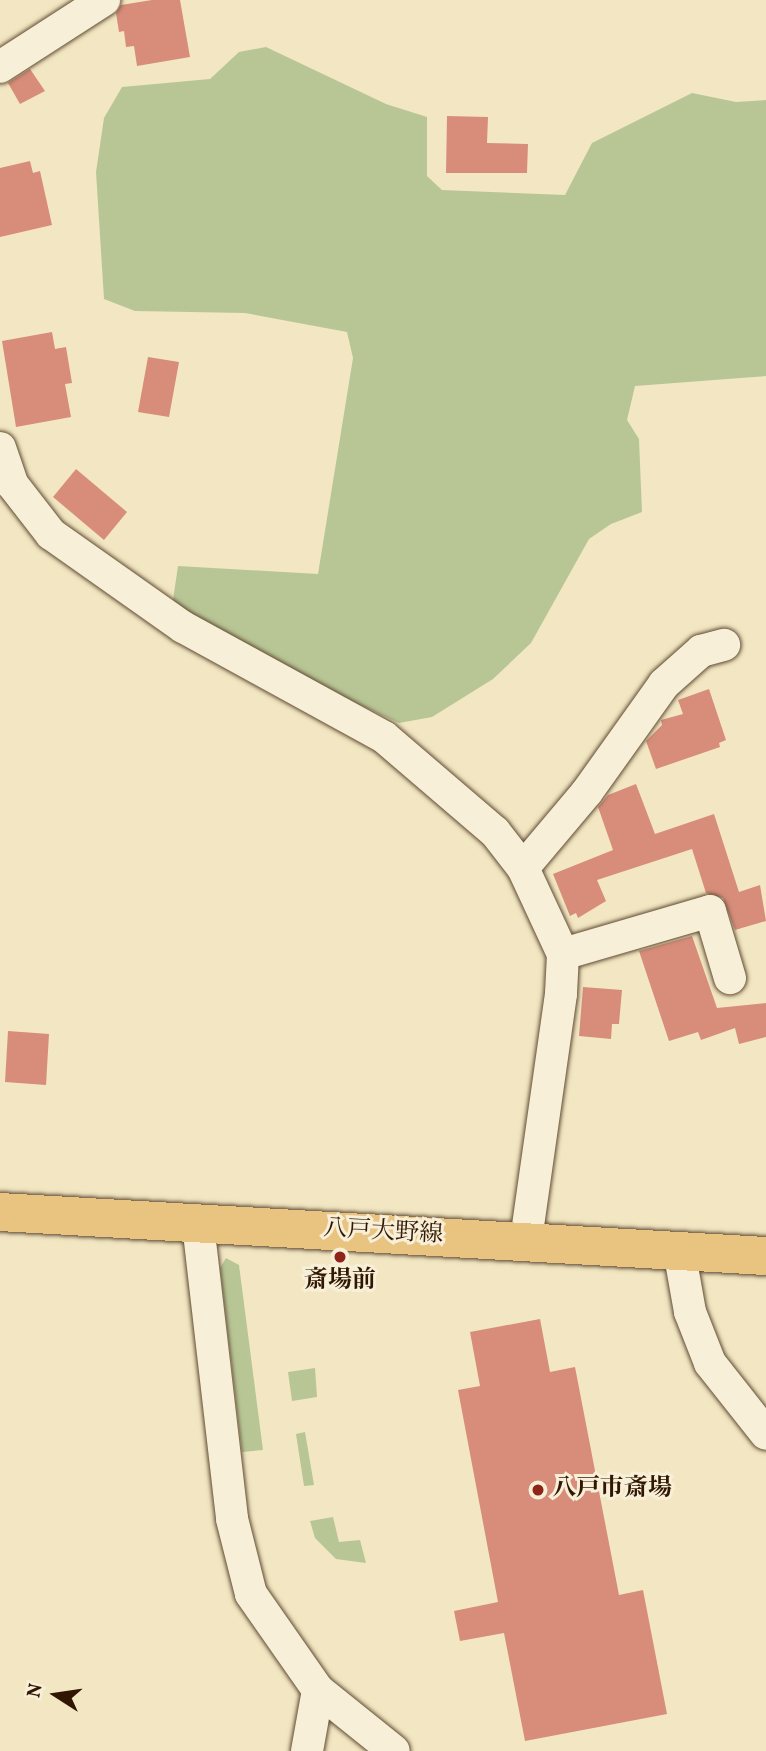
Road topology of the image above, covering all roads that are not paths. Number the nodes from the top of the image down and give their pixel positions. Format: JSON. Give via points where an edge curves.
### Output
{"nodes":[{"id":1,"x":104,"y":0,"type":"edge"},
{"id":2,"x":0,"y":67,"type":"edge"},
{"id":3,"x":0,"y":448,"type":"edge"},
{"id":4,"x":724,"y":645,"type":"dead end"},
{"id":5,"x":523,"y":868,"type":"junction"},
{"id":6,"x":563,"y":954,"type":"junction"},
{"id":7,"x":730,"y":978,"type":"dead end"},
{"id":8,"x":0,"y":1212,"type":"edge"},
{"id":9,"x":198,"y":1224,"type":"junction"},
{"id":10,"x":526,"y":1241,"type":"junction"},
{"id":11,"x":679,"y":1250,"type":"junction"},
{"id":12,"x":766,"y":1256,"type":"edge"},
{"id":13,"x":766,"y":1434,"type":"edge"},
{"id":14,"x":318,"y":1690,"type":"junction"},
{"id":15,"x":307,"y":1751,"type":"edge"},
{"id":16,"x":394,"y":1751,"type":"edge"}],
"edges":[{"from":1,"to":2,"type":"street"},
{"from":3,"to":5,"type":"street","via":[[13,485],[51,534],[183,627],[384,737],[495,832]]},
{"from":4,"to":5,"type":"street","via":[[701,651],[664,684],[587,792]]},
{"from":5,"to":6,"type":"street"},
{"from":6,"to":7,"type":"street","via":[[710,911]]},
{"from":6,"to":10,"type":"street"},
{"from":8,"to":9,"type":"main road","name":"八戸大野線"},
{"from":9,"to":10,"type":"main road","name":"八戸大野線"},
{"from":9,"to":14,"type":"street","via":[[232,1519],[243,1567],[260,1612]]},
{"from":10,"to":11,"type":"main road","name":"八戸大野線"},
{"from":11,"to":12,"type":"main road","name":"八戸大野線"},
{"from":11,"to":13,"type":"street","via":[[690,1312],[709,1363]]},
{"from":14,"to":15,"type":"street"},
{"from":14,"to":16,"type":"street"}]}
